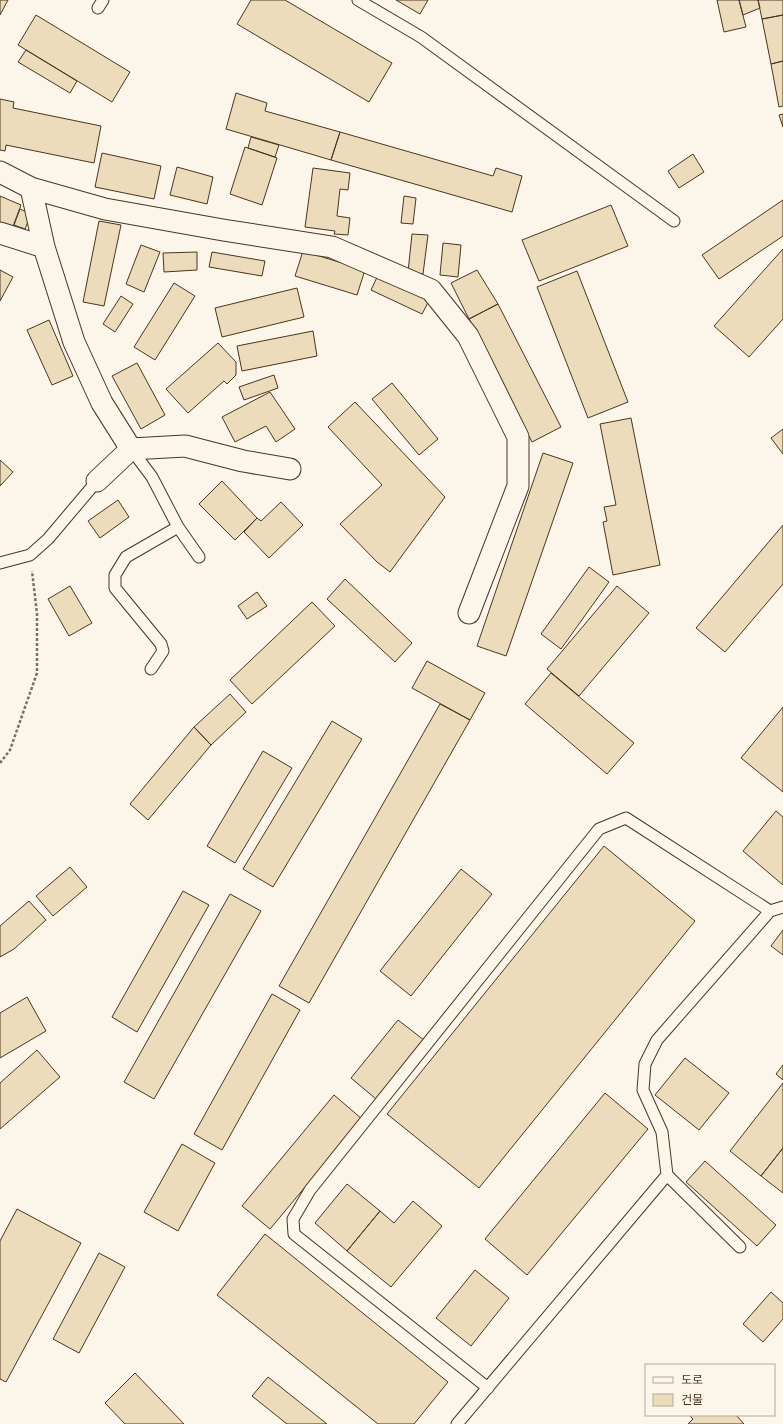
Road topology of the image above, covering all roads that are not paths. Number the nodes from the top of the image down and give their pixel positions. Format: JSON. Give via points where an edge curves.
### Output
{"nodes":[{"id":1,"x":358,"y":0,"type":"edge"},
{"id":2,"x":0,"y":172,"type":"edge"},
{"id":3,"x":32,"y":188,"type":"junction"},
{"id":4,"x":674,"y":221,"type":"dead end"},
{"id":5,"x":0,"y":233,"type":"edge"},
{"id":6,"x":44,"y":247,"type":"junction"},
{"id":7,"x":131,"y":449,"type":"junction"},
{"id":8,"x":290,"y":469,"type":"dead end"},
{"id":9,"x":97,"y":481,"type":"joint"},
{"id":10,"x":178,"y":527,"type":"junction"},
{"id":11,"x":199,"y":557,"type":"dead end"},
{"id":12,"x":0,"y":564,"type":"edge"},
{"id":13,"x":469,"y":613,"type":"dead end"},
{"id":14,"x":151,"y":669,"type":"dead end"},
{"id":15,"x":783,"y":907,"type":"edge"},
{"id":16,"x":770,"y":911,"type":"junction"},
{"id":17,"x":667,"y":1175,"type":"junction"},
{"id":18,"x":740,"y":1247,"type":"dead end"},
{"id":19,"x":488,"y":1388,"type":"junction"},
{"id":20,"x":457,"y":1424,"type":"edge"}],
"edges":[{"from":1,"to":4,"type":"lane","via":[[422,37]]},
{"from":2,"to":3,"type":"street"},
{"from":3,"to":6,"type":"street"},
{"from":3,"to":13,"type":"street","via":[[105,209],[332,247],[431,290],[468,336],[518,437],[518,486]]},
{"from":5,"to":6,"type":"street"},
{"from":6,"to":7,"type":"street","via":[[74,342],[102,403]]},
{"from":7,"to":8,"type":"street","via":[[185,446],[243,461]]},
{"from":7,"to":9,"type":"street"},
{"from":7,"to":10,"type":"lane","via":[[152,477]]},
{"from":9,"to":12,"type":"lane","via":[[30,555]]},
{"from":10,"to":11,"type":"lane"},
{"from":10,"to":14,"type":"lane","via":[[126,557],[115,575],[115,588],[161,644],[163,651]]},
{"from":15,"to":16,"type":"lane"},
{"from":16,"to":17,"type":"lane","via":[[657,1040],[645,1064],[642,1090],[662,1132]]},
{"from":16,"to":19,"type":"lane","via":[[626,818],[599,829],[310,1190],[293,1218],[294,1234]]},
{"from":17,"to":18,"type":"lane"},
{"from":17,"to":19,"type":"lane"},
{"from":19,"to":20,"type":"lane"}]}
